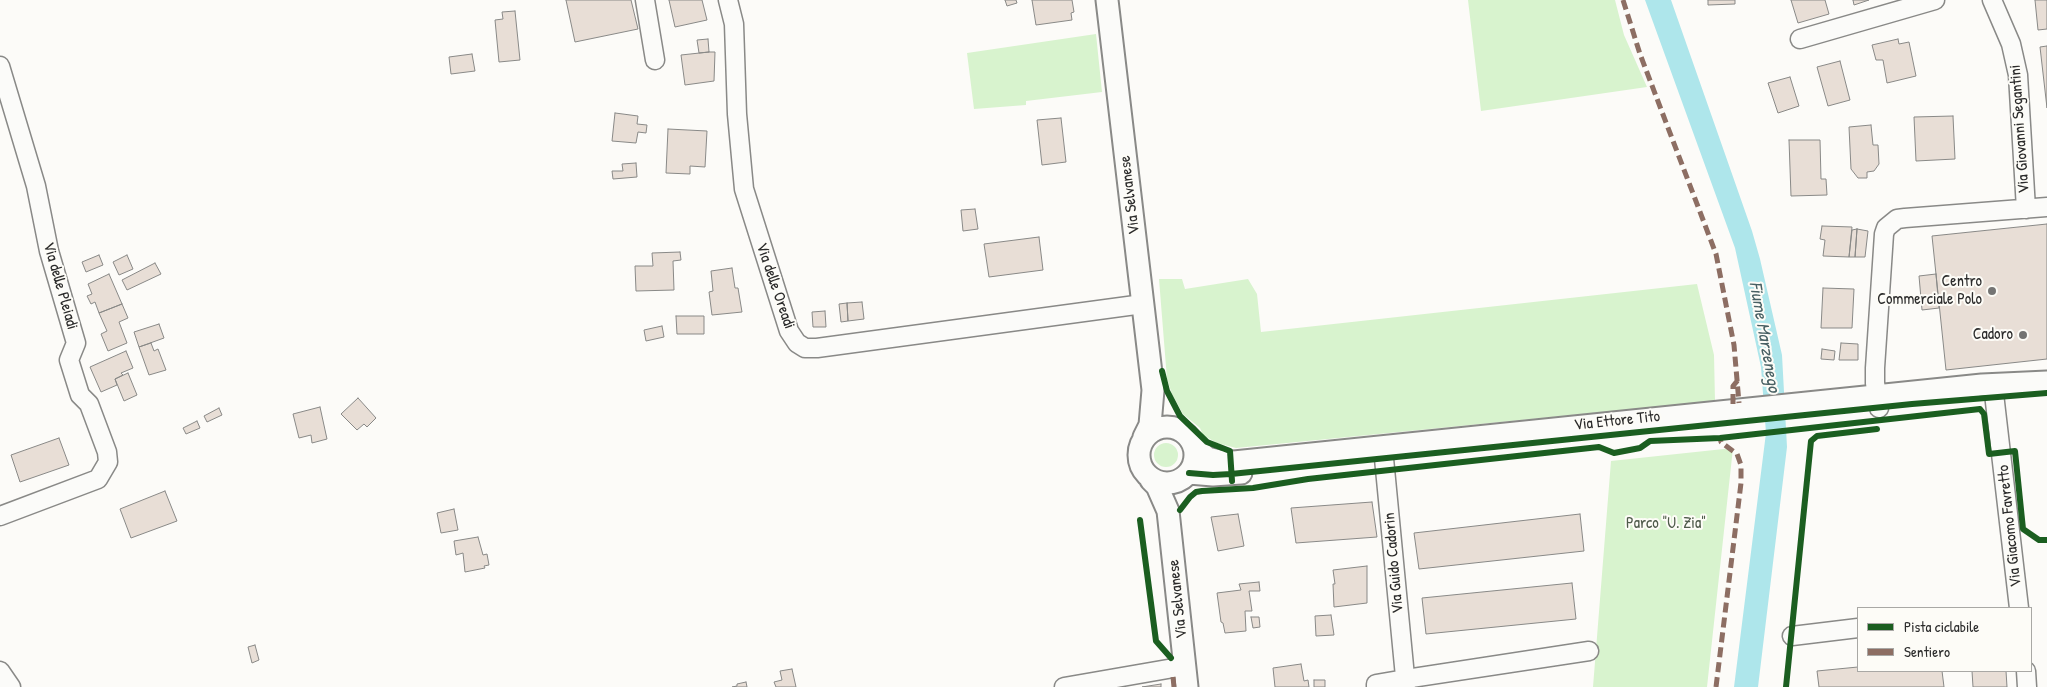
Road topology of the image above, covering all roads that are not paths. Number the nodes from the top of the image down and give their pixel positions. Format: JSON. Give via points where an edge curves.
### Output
{"nodes":[{"id":1,"x":645,"y":0,"type":"edge"},
{"id":2,"x":728,"y":0,"type":"edge"},
{"id":3,"x":1107,"y":0,"type":"edge"},
{"id":4,"x":1935,"y":0,"type":"edge"},
{"id":5,"x":1992,"y":0,"type":"edge"},
{"id":6,"x":1800,"y":40,"type":"dead end"},
{"id":7,"x":655,"y":60,"type":"dead end"},
{"id":8,"x":0,"y":70,"type":"edge"},
{"id":9,"x":2047,"y":207,"type":"edge"},
{"id":10,"x":2026,"y":208,"type":"junction"},
{"id":11,"x":1143,"y":304,"type":"junction"},
{"id":12,"x":2047,"y":382,"type":"edge"},
{"id":13,"x":1153,"y":390,"type":"junction"},
{"id":14,"x":1994,"y":390,"type":"junction"},
{"id":15,"x":2047,"y":393,"type":"edge"},
{"id":16,"x":1878,"y":402,"type":"junction"},
{"id":17,"x":1177,"y":429,"type":"junction"},
{"id":18,"x":1144,"y":437,"type":"junction"},
{"id":19,"x":1194,"y":446,"type":"junction"},
{"id":20,"x":1384,"y":453,"type":"junction"},
{"id":21,"x":1183,"y":478,"type":"junction"},
{"id":22,"x":1152,"y":480,"type":"junction"},
{"id":23,"x":1168,"y":511,"type":"junction"},
{"id":24,"x":0,"y":516,"type":"edge"},
{"id":25,"x":2019,"y":607,"type":"edge"},
{"id":26,"x":1857,"y":628,"type":"edge"},
{"id":27,"x":1792,"y":636,"type":"dead end"},
{"id":28,"x":1589,"y":652,"type":"dead end"},
{"id":29,"x":0,"y":671,"type":"edge"},
{"id":30,"x":2026,"y":672,"type":"edge"},
{"id":31,"x":1186,"y":677,"type":"edge"},
{"id":32,"x":1405,"y":683,"type":"edge"},
{"id":33,"x":11,"y":687,"type":"edge"},
{"id":34,"x":1064,"y":687,"type":"edge"},
{"id":35,"x":1376,"y":687,"type":"edge"},
{"id":36,"x":2028,"y":687,"type":"edge"}],
"edges":[{"from":1,"to":7,"type":"street"},
{"from":2,"to":11,"type":"street","name":"Via delle Oreadi","via":[[734,24],[744,189],[789,331],[797,343],[805,348],[817,348]]},
{"from":3,"to":11,"type":"street","name":"Via Selvanese"},
{"from":4,"to":6,"type":"street"},
{"from":5,"to":10,"type":"street","name":"Via Giovanni Segantini","via":[[2011,44],[2018,74]]},
{"from":8,"to":24,"type":"street","name":"Via delle Pleiadi","via":[[36,186],[49,251],[76,343],[69,360],[80,395],[89,404],[108,462],[98,479]]},
{"from":9,"to":10,"type":"street"},
{"from":10,"to":16,"type":"street","name":"Via Giovanni Segantini","via":[[1897,219],[1886,228],[1875,368]]},
{"from":11,"to":13,"type":"street","name":"Via Selvanese"},
{"from":12,"to":14,"type":"street","name":"Via Ettore Tito"},
{"from":13,"to":17,"type":"street","name":"Via Selvanese","via":[[1166,419]]},
{"from":13,"to":18,"type":"street","name":"Via Selvanese","via":[[1151,415]]},
{"from":14,"to":15,"type":"street","name":"Via Ettore Tito"},
{"from":14,"to":16,"type":"street","name":"Via Ettore Tito"},
{"from":14,"to":25,"type":"street","name":"Via Giacomo Favretto"},
{"from":16,"to":20,"type":"street","name":"Via Ettore Tito"},
{"from":17,"to":18,"type":"street","via":[[1163,427]]},
{"from":17,"to":19,"type":"street"},
{"from":18,"to":22,"type":"street","via":[[1138,460]]},
{"from":19,"to":20,"type":"street","name":"Via Ettore Tito","via":[[1207,458],[1234,462]]},
{"from":19,"to":21,"type":"street","via":[[1194,464]]},
{"from":20,"to":21,"type":"street","name":"Via Ettore Tito"},
{"from":20,"to":32,"type":"street","name":"Via Guido Cadorin"},
{"from":21,"to":22,"type":"street","via":[[1167,484]]},
{"from":21,"to":23,"type":"street","name":"Via Selvanese"},
{"from":22,"to":23,"type":"street","name":"Via Selvanese"},
{"from":23,"to":31,"type":"street","name":"Via Selvanese"},
{"from":26,"to":27,"type":"street"},
{"from":28,"to":32,"type":"street"},
{"from":29,"to":33,"type":"street"},
{"from":30,"to":36,"type":"street"},
{"from":31,"to":34,"type":"street"},
{"from":32,"to":35,"type":"street","via":[[1376,684]]}]}
